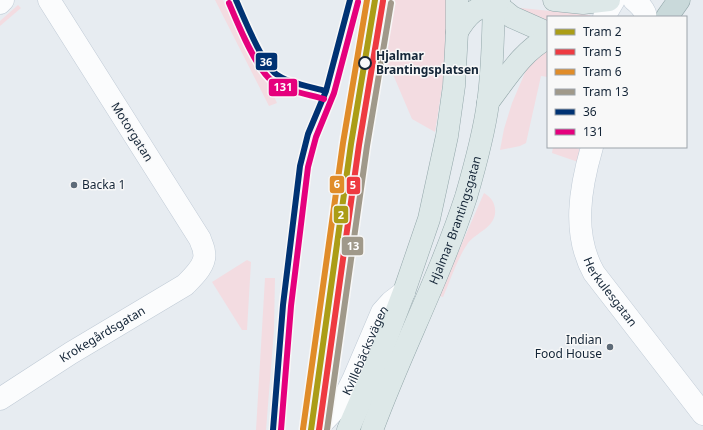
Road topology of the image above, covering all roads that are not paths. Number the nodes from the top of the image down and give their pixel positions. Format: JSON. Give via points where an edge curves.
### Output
{"nodes":[{"id":1,"x":3,"y":0,"type":"edge"},
{"id":2,"x":49,"y":0,"type":"edge"},
{"id":3,"x":457,"y":0,"type":"edge"},
{"id":4,"x":495,"y":0,"type":"edge"},
{"id":5,"x":554,"y":0,"type":"edge"},
{"id":6,"x":609,"y":0,"type":"edge"},
{"id":7,"x":614,"y":0,"type":"edge"},
{"id":8,"x":634,"y":0,"type":"edge"},
{"id":9,"x":679,"y":0,"type":"edge"},
{"id":10,"x":578,"y":1,"type":"edge"},
{"id":11,"x":0,"y":3,"type":"edge"},
{"id":12,"x":605,"y":16,"type":"edge"},
{"id":13,"x":646,"y":16,"type":"edge"},
{"id":14,"x":668,"y":16,"type":"edge"},
{"id":15,"x":457,"y":32,"type":"junction"},
{"id":16,"x":547,"y":33,"type":"edge"},
{"id":17,"x":547,"y":38,"type":"edge"},
{"id":18,"x":488,"y":102,"type":"junction"},
{"id":19,"x":592,"y":148,"type":"edge"},
{"id":20,"x":201,"y":267,"type":"joint"},
{"id":21,"x":404,"y":292,"type":"junction"},
{"id":22,"x":0,"y":399,"type":"edge"},
{"id":23,"x":703,"y":414,"type":"edge"},
{"id":24,"x":313,"y":430,"type":"edge"},
{"id":25,"x":348,"y":430,"type":"edge"},
{"id":26,"x":372,"y":430,"type":"edge"}],
"edges":[{"from":1,"to":11,"type":"street"},
{"from":2,"to":20,"type":"street","name":"Motorgatan","via":[[200,239],[205,253]]},
{"from":3,"to":15,"type":"main road","name":"Hjalmar Brantingsgatan"},
{"from":4,"to":15,"type":"main road","via":[[472,12]]},
{"from":4,"to":16,"type":"main road","via":[[512,17]]},
{"from":4,"to":18,"type":"main road","name":"Hjalmar Brantingsgatan"},
{"from":5,"to":10,"type":"main road"},
{"from":6,"to":10,"type":"main road"},
{"from":7,"to":12,"type":"street"},
{"from":8,"to":13,"type":"street","via":[[640,4]]},
{"from":9,"to":14,"type":"highway"},
{"from":15,"to":21,"type":"main road","name":"Hjalmar Brantingsgatan","via":[[454,86],[447,136],[429,219]]},
{"from":17,"to":18,"type":"main road","via":[[520,60]]},
{"from":18,"to":26,"type":"main road","name":"Hjalmar Brantingsgatan","via":[[466,197]]},
{"from":19,"to":23,"type":"street","name":"Herkulesgatan","via":[[580,198],[580,218],[588,263]]},
{"from":20,"to":22,"type":"street","name":"Krokegårdsgatan","via":[[185,285]]},
{"from":21,"to":24,"type":"street","name":"Kvillebäcksvägen","via":[[382,312],[342,402]]},
{"from":21,"to":25,"type":"main road","name":"Hjalmar Brantingsgatan"}]}
